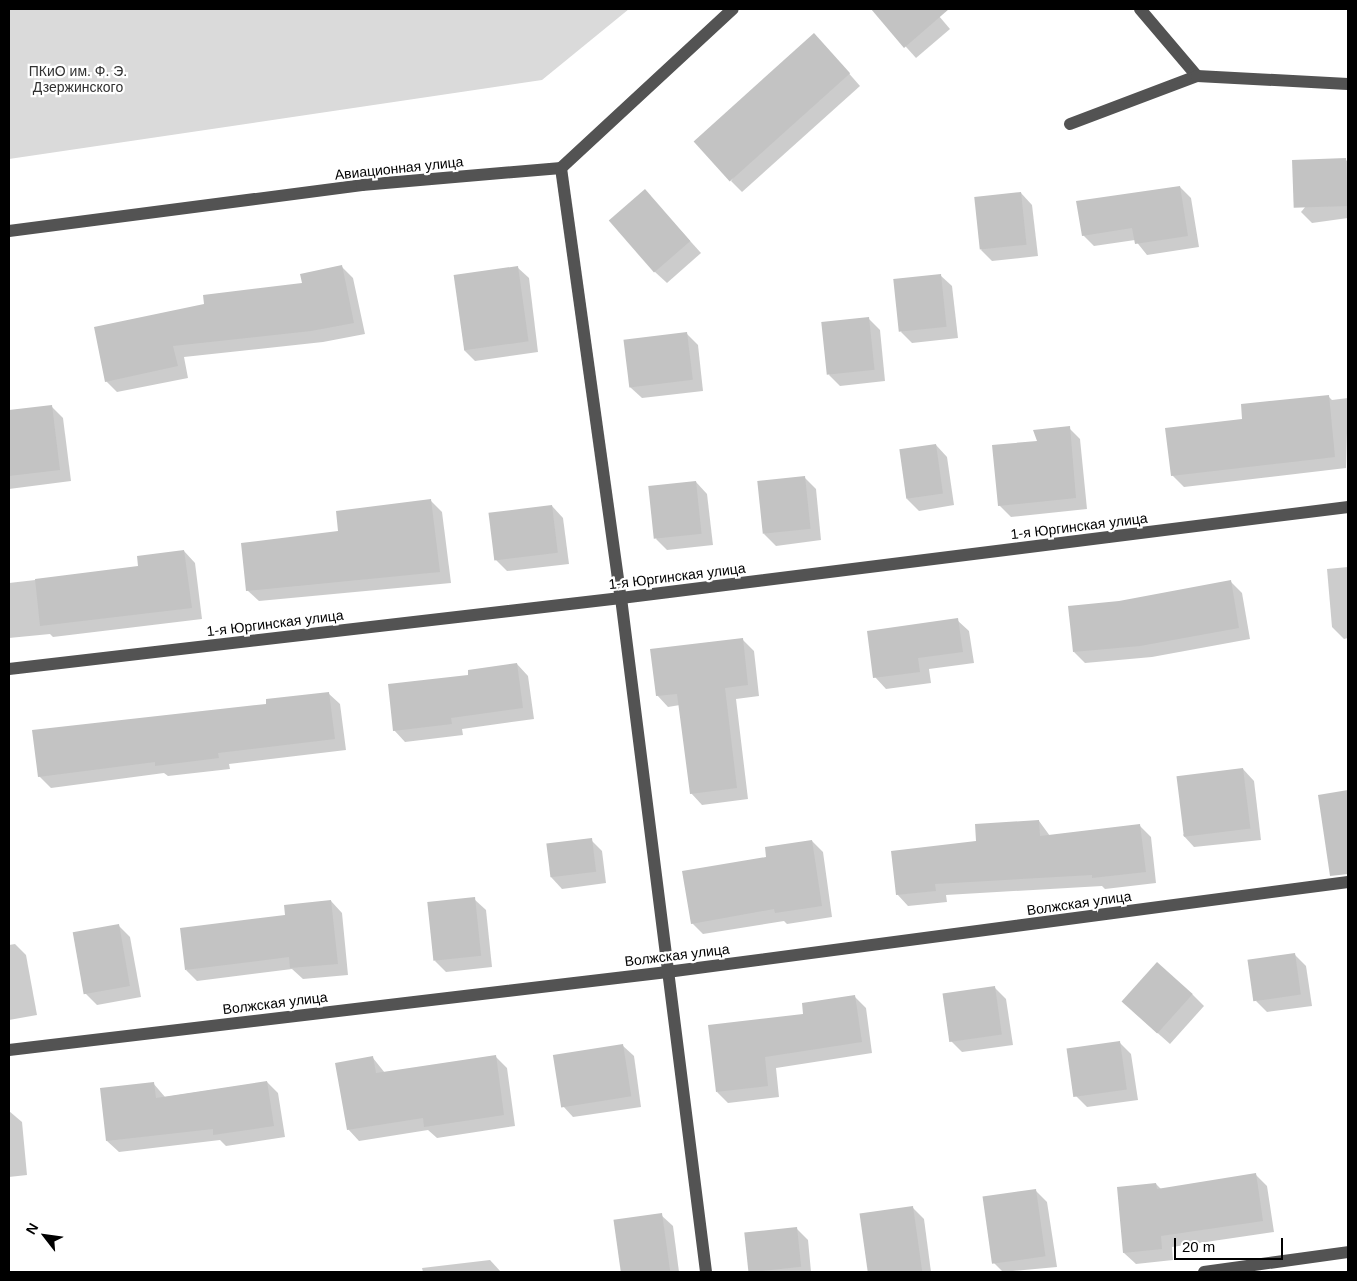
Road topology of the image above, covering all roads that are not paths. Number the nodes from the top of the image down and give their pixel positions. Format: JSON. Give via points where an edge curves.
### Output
{"nodes":[{"id":1,"x":733,"y":9,"type":"edge"},
{"id":2,"x":1140,"y":9,"type":"edge"},
{"id":3,"x":1197,"y":76,"type":"junction"},
{"id":4,"x":1348,"y":84,"type":"edge"},
{"id":5,"x":1070,"y":124,"type":"dead end"},
{"id":6,"x":561,"y":168,"type":"junction"},
{"id":7,"x":9,"y":231,"type":"edge"},
{"id":8,"x":1348,"y":508,"type":"edge"},
{"id":9,"x":622,"y":598,"type":"junction"},
{"id":10,"x":9,"y":669,"type":"edge"},
{"id":11,"x":1348,"y":882,"type":"edge"},
{"id":12,"x":667,"y":972,"type":"junction"},
{"id":13,"x":9,"y":1050,"type":"edge"},
{"id":14,"x":1348,"y":1252,"type":"edge"},
{"id":15,"x":706,"y":1272,"type":"edge"},
{"id":16,"x":1204,"y":1272,"type":"edge"}],
"edges":[{"from":1,"to":6,"type":"street"},
{"from":2,"to":3,"type":"street"},
{"from":3,"to":4,"type":"street"},
{"from":3,"to":5,"type":"street"},
{"from":6,"to":7,"type":"street","name":"Авиационная улица","via":[[362,185]]},
{"from":6,"to":9,"type":"street"},
{"from":8,"to":9,"type":"street","name":"1-я Юргинская улица"},
{"from":9,"to":10,"type":"street","name":"1-я Юргинская улица"},
{"from":9,"to":12,"type":"street"},
{"from":11,"to":12,"type":"street","name":"Волжская улица"},
{"from":12,"to":13,"type":"street","name":"Волжская улица"},
{"from":12,"to":15,"type":"street"},
{"from":14,"to":16,"type":"street"}]}
